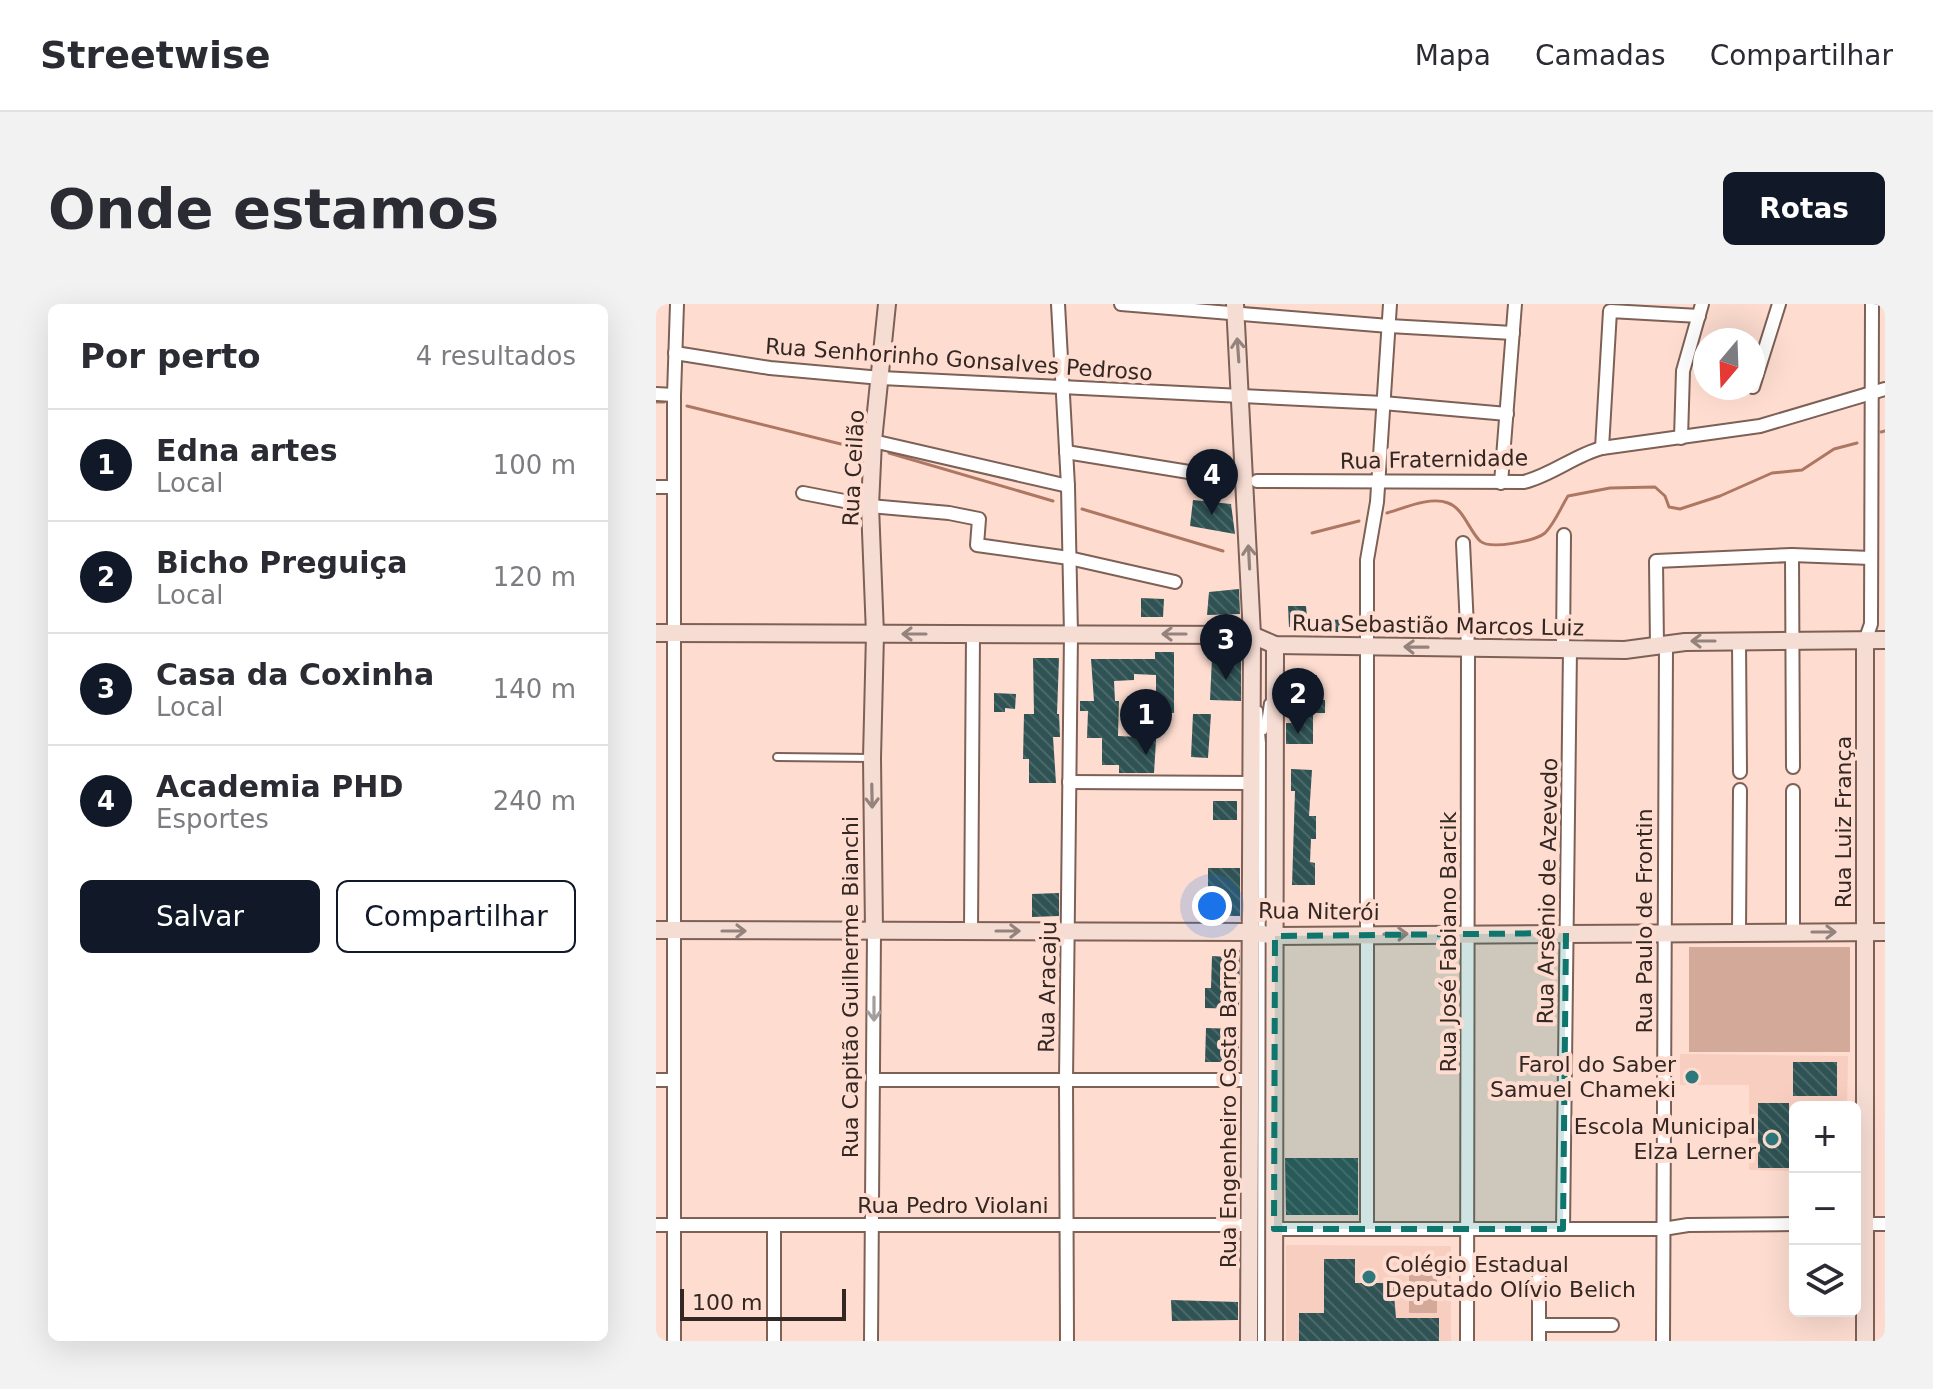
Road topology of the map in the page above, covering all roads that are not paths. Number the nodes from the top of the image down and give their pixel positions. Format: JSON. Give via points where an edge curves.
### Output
{"nodes":[{"id":1,"x":677,"y":304,"type":"edge"},
{"id":2,"x":887,"y":304,"type":"edge"},
{"id":3,"x":1058,"y":304,"type":"edge"},
{"id":4,"x":1121,"y":304,"type":"edge"},
{"id":5,"x":1390,"y":304,"type":"edge"},
{"id":6,"x":1515,"y":304,"type":"edge"},
{"id":7,"x":1779,"y":304,"type":"edge"},
{"id":8,"x":1872,"y":304,"type":"edge"},
{"id":9,"x":1235,"y":308,"type":"edge"},
{"id":10,"x":1610,"y":308,"type":"edge"},
{"id":11,"x":1701,"y":310,"type":"edge"},
{"id":12,"x":1389,"y":326,"type":"junction"},
{"id":13,"x":1513,"y":333,"type":"junction"},
{"id":14,"x":1765,"y":349,"type":"edge"},
{"id":15,"x":675,"y":353,"type":"junction"},
{"id":16,"x":881,"y":378,"type":"junction"},
{"id":17,"x":1062,"y":387,"type":"junction"},
{"id":18,"x":1885,"y":389,"type":"edge"},
{"id":19,"x":1872,"y":393,"type":"junction"},
{"id":20,"x":656,"y":394,"type":"edge"},
{"id":21,"x":674,"y":395,"type":"junction"},
{"id":22,"x":1241,"y":396,"type":"junction"},
{"id":23,"x":1383,"y":403,"type":"junction"},
{"id":24,"x":1507,"y":414,"type":"junction"},
{"id":25,"x":1681,"y":438,"type":"junction"},
{"id":26,"x":873,"y":441,"type":"junction"},
{"id":27,"x":1602,"y":448,"type":"junction"},
{"id":28,"x":1066,"y":452,"type":"junction"},
{"id":29,"x":1189,"y":472,"type":"dead end"},
{"id":30,"x":1257,"y":481,"type":"dead end"},
{"id":31,"x":1378,"y":481,"type":"junction"},
{"id":32,"x":1501,"y":483,"type":"junction"},
{"id":33,"x":1068,"y":486,"type":"junction"},
{"id":34,"x":656,"y":487,"type":"edge"},
{"id":35,"x":674,"y":487,"type":"junction"},
{"id":36,"x":803,"y":493,"type":"dead end"},
{"id":37,"x":870,"y":506,"type":"junction"},
{"id":38,"x":1564,"y":535,"type":"dead end"},
{"id":39,"x":1463,"y":543,"type":"dead end"},
{"id":40,"x":1792,"y":555,"type":"junction"},
{"id":41,"x":1069,"y":558,"type":"junction"},
{"id":42,"x":1871,"y":558,"type":"junction"},
{"id":43,"x":1175,"y":582,"type":"dead end"},
{"id":44,"x":656,"y":633,"type":"edge"},
{"id":45,"x":674,"y":633,"type":"junction"},
{"id":46,"x":875,"y":634,"type":"junction"},
{"id":47,"x":973,"y":634,"type":"junction"},
{"id":48,"x":1071,"y":634,"type":"junction"},
{"id":49,"x":1252,"y":635,"type":"junction"},
{"id":50,"x":1885,"y":640,"type":"edge"},
{"id":51,"x":1739,"y":641,"type":"junction"},
{"id":52,"x":1792,"y":641,"type":"junction"},
{"id":53,"x":1865,"y":641,"type":"junction"},
{"id":54,"x":1275,"y":645,"type":"junction"},
{"id":55,"x":1368,"y":646,"type":"junction"},
{"id":56,"x":1661,"y":646,"type":"junction"},
{"id":57,"x":1468,"y":648,"type":"junction"},
{"id":58,"x":1566,"y":649,"type":"junction"},
{"id":59,"x":1262,"y":743,"type":"junction"},
{"id":60,"x":777,"y":757,"type":"dead end"},
{"id":61,"x":872,"y":758,"type":"junction"},
{"id":62,"x":1793,"y":767,"type":"dead end"},
{"id":63,"x":1740,"y":772,"type":"dead end"},
{"id":64,"x":1069,"y":782,"type":"junction"},
{"id":65,"x":1251,"y":783,"type":"junction"},
{"id":66,"x":1740,"y":790,"type":"dead end"},
{"id":67,"x":1793,"y":791,"type":"dead end"},
{"id":68,"x":656,"y":930,"type":"edge"},
{"id":69,"x":674,"y":930,"type":"junction"},
{"id":70,"x":874,"y":931,"type":"junction"},
{"id":71,"x":971,"y":931,"type":"junction"},
{"id":72,"x":1067,"y":932,"type":"junction"},
{"id":73,"x":1739,"y":932,"type":"junction"},
{"id":74,"x":1793,"y":932,"type":"junction"},
{"id":75,"x":1865,"y":932,"type":"junction"},
{"id":76,"x":1885,"y":932,"type":"edge"},
{"id":77,"x":1468,"y":933,"type":"junction"},
{"id":78,"x":1566,"y":933,"type":"junction"},
{"id":79,"x":1664,"y":933,"type":"junction"},
{"id":80,"x":1262,"y":934,"type":"junction"},
{"id":81,"x":1367,"y":935,"type":"junction"},
{"id":82,"x":656,"y":1080,"type":"edge"},
{"id":83,"x":674,"y":1080,"type":"junction"},
{"id":84,"x":874,"y":1080,"type":"junction"},
{"id":85,"x":1066,"y":1080,"type":"junction"},
{"id":86,"x":1250,"y":1080,"type":"junction"},
{"id":87,"x":1861,"y":1173,"type":"edge"},
{"id":88,"x":1789,"y":1224,"type":"edge"},
{"id":89,"x":1861,"y":1224,"type":"edge"},
{"id":90,"x":1885,"y":1224,"type":"edge"},
{"id":91,"x":656,"y":1225,"type":"edge"},
{"id":92,"x":674,"y":1225,"type":"junction"},
{"id":93,"x":774,"y":1225,"type":"junction"},
{"id":94,"x":871,"y":1225,"type":"junction"},
{"id":95,"x":1066,"y":1225,"type":"junction"},
{"id":96,"x":1249,"y":1225,"type":"junction"},
{"id":97,"x":1274,"y":1229,"type":"junction"},
{"id":98,"x":1367,"y":1229,"type":"junction"},
{"id":99,"x":1467,"y":1229,"type":"junction"},
{"id":100,"x":1563,"y":1229,"type":"junction"},
{"id":101,"x":1663,"y":1229,"type":"junction"},
{"id":102,"x":1861,"y":1245,"type":"edge"},
{"id":103,"x":1539,"y":1277,"type":"dead end"},
{"id":104,"x":1539,"y":1325,"type":"junction"},
{"id":105,"x":1612,"y":1325,"type":"dead end"},
{"id":106,"x":674,"y":1341,"type":"edge"},
{"id":107,"x":774,"y":1341,"type":"edge"},
{"id":108,"x":871,"y":1341,"type":"edge"},
{"id":109,"x":1067,"y":1341,"type":"edge"},
{"id":110,"x":1249,"y":1341,"type":"edge"},
{"id":111,"x":1261,"y":1341,"type":"edge"},
{"id":112,"x":1274,"y":1341,"type":"edge"},
{"id":113,"x":1467,"y":1341,"type":"edge"},
{"id":114,"x":1539,"y":1341,"type":"edge"},
{"id":115,"x":1663,"y":1341,"type":"edge"},
{"id":116,"x":1865,"y":1341,"type":"edge"}],
"edges":[{"from":1,"to":15,"type":"street"},
{"from":2,"to":16,"type":"main road","name":"Rua Ceilão"},
{"from":3,"to":17,"type":"street","name":"Rua Aracaju"},
{"from":4,"to":9,"type":"street"},
{"from":5,"to":12,"type":"street"},
{"from":6,"to":13,"type":"street"},
{"from":7,"to":14,"type":"street"},
{"from":8,"to":19,"type":"street","name":"Rua Luiz França"},
{"from":9,"to":12,"type":"street"},
{"from":22,"to":9,"type":"main road","name":"Rua Engenheiro Costa Barros","one_way":true},
{"from":10,"to":11,"type":"street"},
{"from":10,"to":27,"type":"street"},
{"from":11,"to":25,"type":"street","via":[[1683,371]]},
{"from":12,"to":13,"type":"street"},
{"from":12,"to":23,"type":"street"},
{"from":13,"to":24,"type":"street"},
{"from":15,"to":16,"type":"street","name":"Rua Senhorinho Gonsalves Pedroso"},
{"from":15,"to":21,"type":"street"},
{"from":16,"to":17,"type":"street","name":"Rua Senhorinho Gonsalves Pedroso"},
{"from":16,"to":26,"type":"main road","name":"Rua Ceilão"},
{"from":17,"to":22,"type":"street","name":"Rua Senhorinho Gonsalves Pedroso"},
{"from":17,"to":28,"type":"street","name":"Rua Aracaju"},
{"from":18,"to":19,"type":"street","name":"Rua Fraternidade"},
{"from":19,"to":25,"type":"street","name":"Rua Fraternidade","via":[[1760,426]]},
{"from":19,"to":42,"type":"street","name":"Rua Luiz França"},
{"from":20,"to":21,"type":"street"},
{"from":21,"to":35,"type":"street"},
{"from":22,"to":23,"type":"street","name":"Rua Senhorinho Gonsalves Pedroso"},
{"from":49,"to":22,"type":"main road","name":"Rua Engenheiro Costa Barros","one_way":true},
{"from":23,"to":24,"type":"street","name":"Rua Senhorinho Gonsalves Pedroso"},
{"from":23,"to":31,"type":"street"},
{"from":24,"to":32,"type":"street"},
{"from":25,"to":27,"type":"street","name":"Rua Fraternidade"},
{"from":26,"to":33,"type":"street"},
{"from":26,"to":37,"type":"main road","name":"Rua Ceilão"},
{"from":27,"to":32,"type":"street","name":"Rua Fraternidade","via":[[1534,480]]},
{"from":28,"to":29,"type":"street"},
{"from":28,"to":33,"type":"street","name":"Rua Aracaju"},
{"from":30,"to":31,"type":"street","name":"Rua Fraternidade"},
{"from":31,"to":32,"type":"street","name":"Rua Fraternidade"},
{"from":31,"to":55,"type":"street","via":[[1368,550]]},
{"from":33,"to":41,"type":"street","name":"Rua Aracaju"},
{"from":34,"to":35,"type":"street"},
{"from":35,"to":45,"type":"street"},
{"from":36,"to":37,"type":"street"},
{"from":37,"to":41,"type":"street","via":[[979,519],[977,545]]},
{"from":37,"to":46,"type":"main road","name":"Rua Ceilão"},
{"from":38,"to":58,"type":"street","name":"Rua Arsênio de Azevedo"},
{"from":39,"to":57,"type":"street","name":"Rua José Fabiano Barcik"},
{"from":40,"to":42,"type":"street"},
{"from":40,"to":52,"type":"street"},
{"from":40,"to":56,"type":"street","name":"Rua Paulo de Frontin","via":[[1656,561]]},
{"from":41,"to":43,"type":"street"},
{"from":41,"to":48,"type":"street","name":"Rua Aracaju"},
{"from":42,"to":53,"type":"street","name":"Rua Luiz França","via":[[1871,624]]},
{"from":44,"to":45,"type":"main road","name":"Rua Sebastião Marcos Luiz"},
{"from":45,"to":46,"type":"main road","name":"Rua Sebastião Marcos Luiz"},
{"from":45,"to":69,"type":"street"},
{"from":47,"to":46,"type":"main road","name":"Rua Sebastião Marcos Luiz","one_way":true},
{"from":46,"to":61,"type":"main road","name":"Rua Capitão Guilherme Bianchi"},
{"from":47,"to":48,"type":"main road","name":"Rua Sebastião Marcos Luiz"},
{"from":47,"to":71,"type":"street"},
{"from":49,"to":48,"type":"main road","name":"Rua Sebastião Marcos Luiz","one_way":true},
{"from":48,"to":64,"type":"street","name":"Rua Aracaju"},
{"from":49,"to":54,"type":"main road","name":"Rua Sebastião Marcos Luiz"},
{"from":49,"to":59,"type":"lane"},
{"from":49,"to":65,"type":"main road","name":"Rua Engenheiro Costa Barros"},
{"from":50,"to":53,"type":"main road","name":"Rua Sebastião Marcos Luiz"},
{"from":51,"to":52,"type":"main road","name":"Rua Sebastião Marcos Luiz"},
{"from":51,"to":56,"type":"main road","name":"Rua Sebastião Marcos Luiz","one_way":true},
{"from":51,"to":63,"type":"street"},
{"from":52,"to":53,"type":"main road","name":"Rua Sebastião Marcos Luiz"},
{"from":52,"to":62,"type":"street"},
{"from":53,"to":75,"type":"main road","name":"Rua Luiz França"},
{"from":54,"to":55,"type":"main road","name":"Rua Sebastião Marcos Luiz"},
{"from":54,"to":59,"type":"lane"},
{"from":54,"to":80,"type":"main road","name":"Rua Engenheiro Costa Barros"},
{"from":57,"to":55,"type":"main road","name":"Rua Sebastião Marcos Luiz","one_way":true},
{"from":55,"to":81,"type":"street"},
{"from":56,"to":58,"type":"main road","name":"Rua Sebastião Marcos Luiz"},
{"from":56,"to":79,"type":"street","name":"Rua Paulo de Frontin"},
{"from":57,"to":58,"type":"main road","name":"Rua Sebastião Marcos Luiz"},
{"from":57,"to":77,"type":"street","name":"Rua José Fabiano Barcik"},
{"from":58,"to":78,"type":"street","name":"Rua Arsênio de Azevedo"},
{"from":59,"to":80,"type":"lane"},
{"from":60,"to":61,"type":"lane"},
{"from":61,"to":70,"type":"main road","name":"Rua Capitão Guilherme Bianchi","one_way":true},
{"from":64,"to":65,"type":"street"},
{"from":64,"to":72,"type":"street","name":"Rua Aracaju"},
{"from":65,"to":80,"type":"main road","name":"Rua Engenheiro Costa Barros"},
{"from":66,"to":73,"type":"street"},
{"from":67,"to":74,"type":"street"},
{"from":68,"to":69,"type":"main road","name":"Rua Niterói"},
{"from":69,"to":70,"type":"main road","name":"Rua Niterói","one_way":true},
{"from":69,"to":83,"type":"street"},
{"from":70,"to":71,"type":"main road","name":"Rua Niterói"},
{"from":70,"to":84,"type":"street","name":"Rua Capitão Guilherme Bianchi","one_way":true},
{"from":71,"to":72,"type":"main road","name":"Rua Niterói","one_way":true},
{"from":72,"to":80,"type":"main road","name":"Rua Niterói"},
{"from":72,"to":85,"type":"street","name":"Rua Aracaju"},
{"from":73,"to":74,"type":"main road","name":"Rua Niterói"},
{"from":73,"to":79,"type":"main road","name":"Rua Niterói"},
{"from":74,"to":75,"type":"main road","name":"Rua Niterói","one_way":true},
{"from":75,"to":76,"type":"main road","name":"Rua Niterói"},
{"from":75,"to":87,"type":"main road","name":"Rua Luiz França"},
{"from":77,"to":78,"type":"main road","name":"Rua Niterói"},
{"from":81,"to":77,"type":"main road","name":"Rua Niterói","one_way":true},
{"from":77,"to":99,"type":"street","name":"Rua José Fabiano Barcik"},
{"from":78,"to":79,"type":"main road","name":"Rua Niterói"},
{"from":78,"to":100,"type":"street","name":"Rua Arsênio de Azevedo"},
{"from":79,"to":101,"type":"street","name":"Rua Paulo de Frontin"},
{"from":80,"to":81,"type":"main road","name":"Rua Niterói"},
{"from":80,"to":86,"type":"main road","name":"Rua Engenheiro Costa Barros"},
{"from":80,"to":97,"type":"main road","name":"Rua Engenheiro Costa Barros"},
{"from":80,"to":111,"type":"lane"},
{"from":81,"to":98,"type":"street"},
{"from":82,"to":83,"type":"street"},
{"from":83,"to":92,"type":"street"},
{"from":84,"to":85,"type":"street"},
{"from":84,"to":94,"type":"street","name":"Rua Capitão Guilherme Bianchi"},
{"from":85,"to":86,"type":"street"},
{"from":85,"to":95,"type":"street","name":"Rua Aracaju"},
{"from":86,"to":96,"type":"main road","name":"Rua Engenheiro Costa Barros"},
{"from":88,"to":101,"type":"street"},
{"from":89,"to":90,"type":"street"},
{"from":91,"to":92,"type":"street","name":"Rua Pedro Violani"},
{"from":92,"to":93,"type":"street","name":"Rua Pedro Violani"},
{"from":92,"to":106,"type":"street"},
{"from":93,"to":94,"type":"street","name":"Rua Pedro Violani"},
{"from":93,"to":107,"type":"street"},
{"from":94,"to":95,"type":"street","name":"Rua Pedro Violani"},
{"from":94,"to":108,"type":"street","name":"Rua Capitão Guilherme Bianchi"},
{"from":95,"to":96,"type":"street","name":"Rua Pedro Violani"},
{"from":95,"to":109,"type":"street","name":"Rua Aracaju"},
{"from":96,"to":110,"type":"main road","name":"Rua Engenheiro Costa Barros"},
{"from":97,"to":98,"type":"street"},
{"from":97,"to":112,"type":"main road","name":"Rua Engenheiro Costa Barros"},
{"from":98,"to":99,"type":"street"},
{"from":99,"to":100,"type":"street"},
{"from":99,"to":113,"type":"street","name":"Rua José Fabiano Barcik"},
{"from":100,"to":101,"type":"street"},
{"from":101,"to":115,"type":"street","name":"Rua Paulo de Frontin"},
{"from":102,"to":116,"type":"main road","name":"Rua Luiz França"},
{"from":103,"to":104,"type":"street"},
{"from":104,"to":105,"type":"street"},
{"from":104,"to":114,"type":"street"}]}
